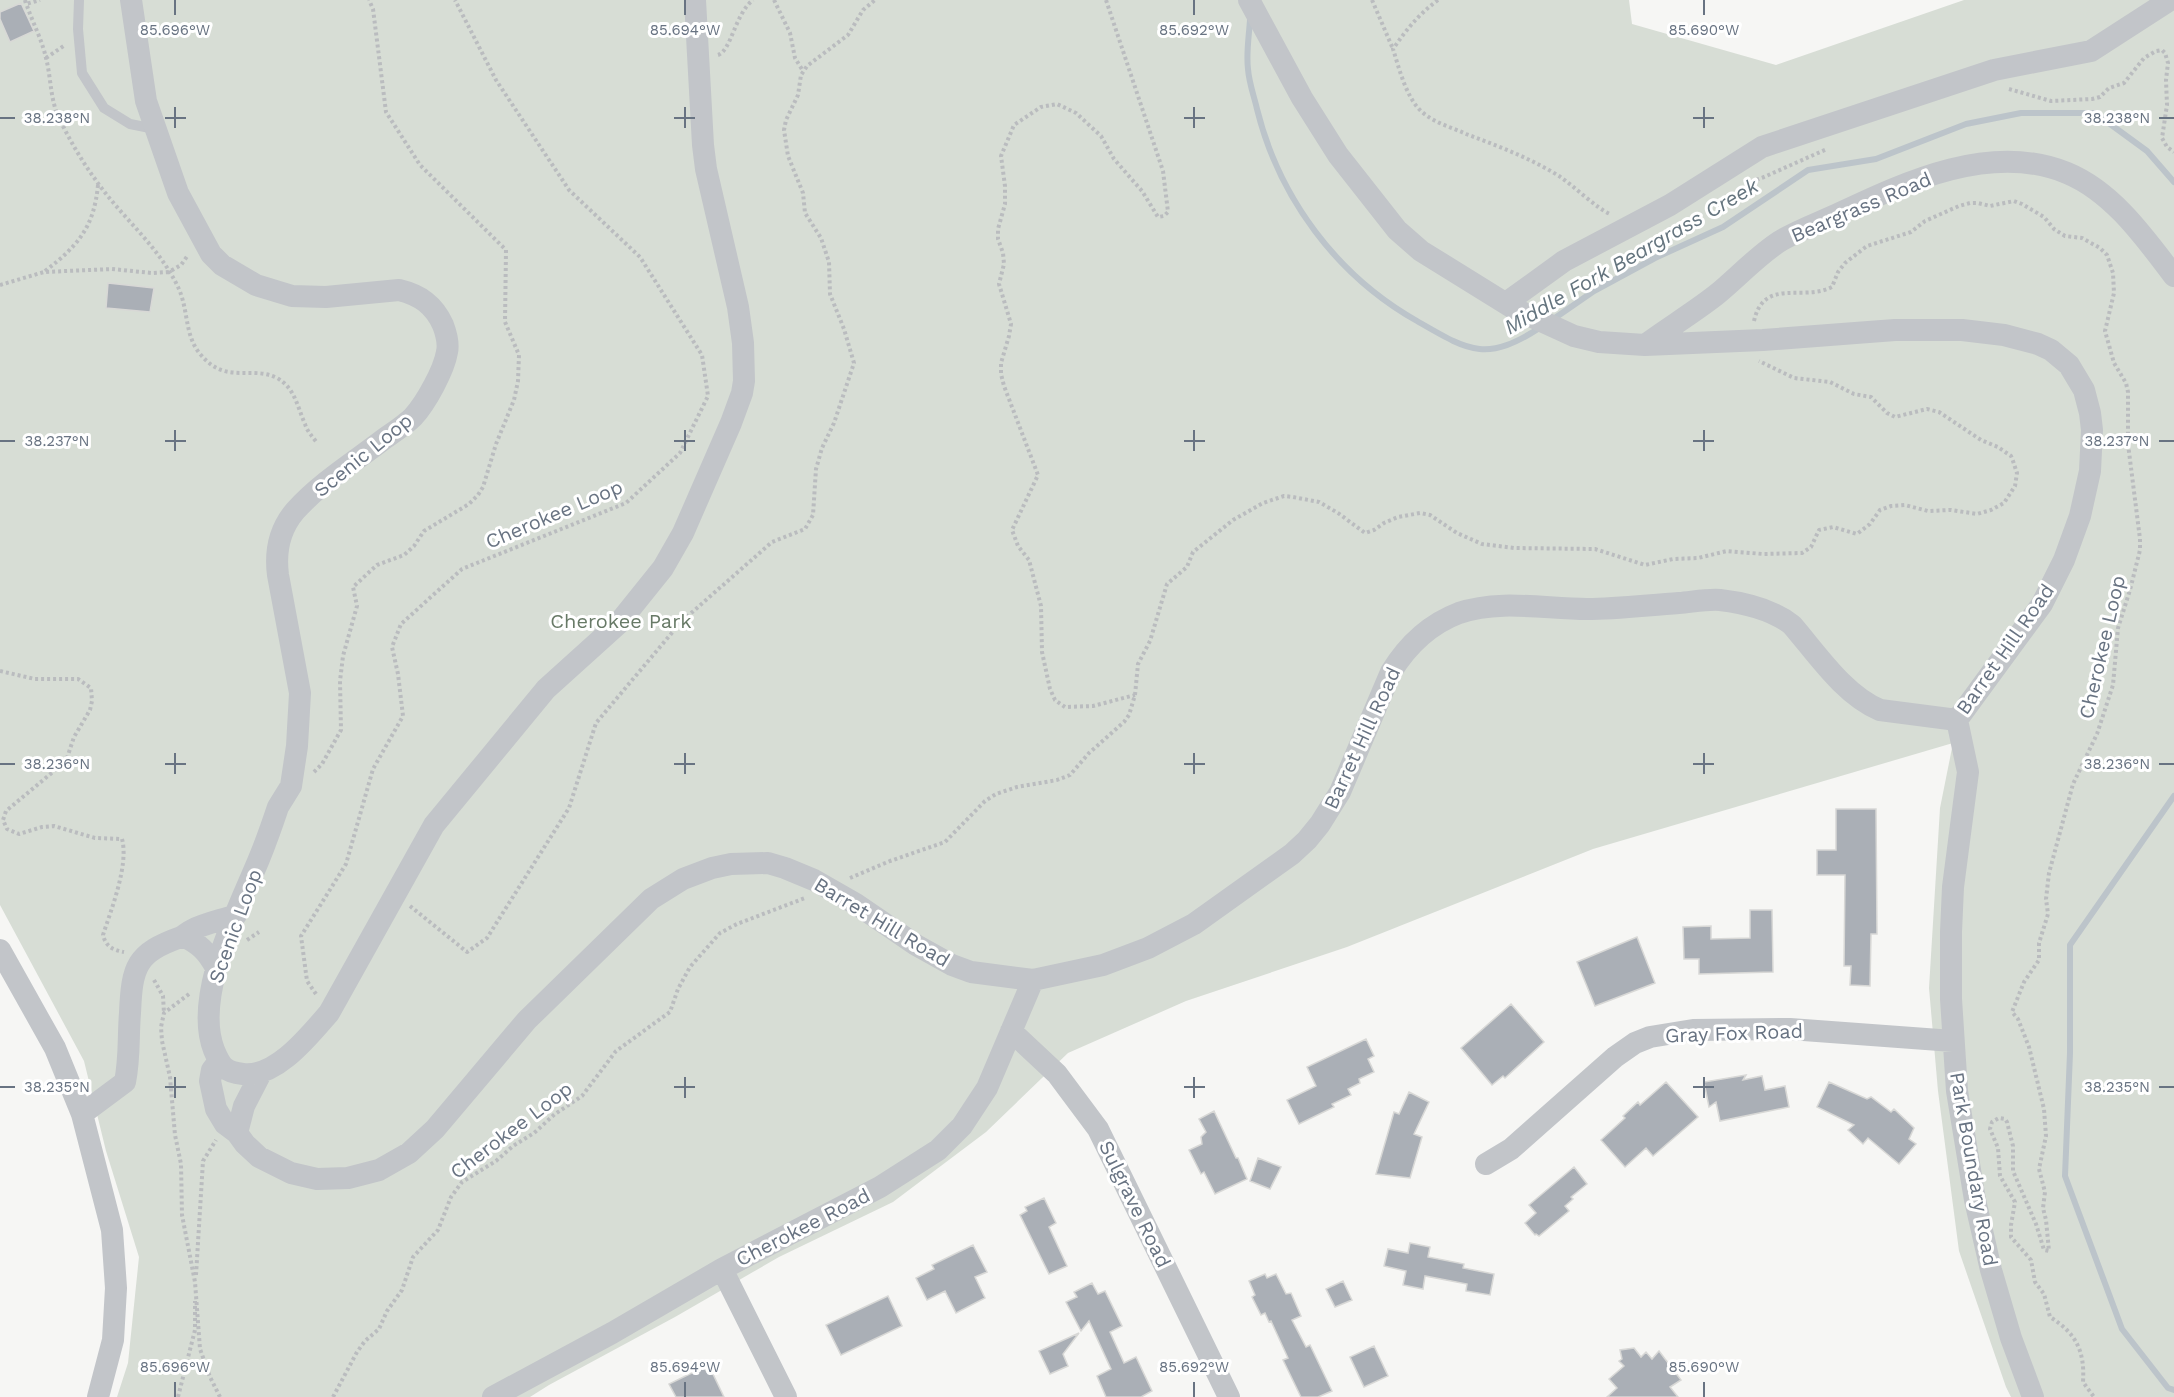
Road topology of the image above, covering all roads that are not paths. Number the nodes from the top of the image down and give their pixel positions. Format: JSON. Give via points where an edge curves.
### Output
{"nodes":[{"id":1,"x":79,"y":0,"type":"edge"},
{"id":2,"x":131,"y":0,"type":"edge"},
{"id":3,"x":695,"y":0,"type":"edge"},
{"id":4,"x":1249,"y":0,"type":"edge"},
{"id":5,"x":2170,"y":0,"type":"edge"},
{"id":6,"x":156,"y":129,"type":"junction"},
{"id":7,"x":2174,"y":276,"type":"edge"},
{"id":8,"x":1509,"y":306,"type":"junction"},
{"id":9,"x":1645,"y":345,"type":"junction"},
{"id":10,"x":1957,"y":720,"type":"junction"},
{"id":11,"x":236,"y":915,"type":"junction"},
{"id":12,"x":183,"y":936,"type":"junction"},
{"id":13,"x":0,"y":950,"type":"edge"},
{"id":14,"x":215,"y":970,"type":"junction"},
{"id":15,"x":1033,"y":980,"type":"junction"},
{"id":16,"x":1011,"y":1030,"type":"junction"},
{"id":17,"x":1953,"y":1041,"type":"junction"},
{"id":18,"x":218,"y":1062,"type":"junction"},
{"id":19,"x":261,"y":1073,"type":"junction"},
{"id":20,"x":82,"y":1114,"type":"junction"},
{"id":21,"x":231,"y":1128,"type":"junction"},
{"id":22,"x":1486,"y":1164,"type":"dead end"},
{"id":23,"x":722,"y":1269,"type":"junction"},
{"id":24,"x":98,"y":1397,"type":"edge"},
{"id":25,"x":493,"y":1397,"type":"edge"},
{"id":26,"x":786,"y":1397,"type":"edge"},
{"id":27,"x":1229,"y":1397,"type":"edge"},
{"id":28,"x":2033,"y":1397,"type":"edge"}],
"edges":[{"from":1,"to":6,"type":"lane","via":[[82,73],[104,108],[130,124]]},
{"from":2,"to":6,"type":"street","name":"Scenic Loop","via":[[146,101]]},
{"from":3,"to":19,"type":"street","via":[[706,169],[743,343],[744,381],[731,423],[684,533],[663,568],[618,624],[546,689],[434,825],[328,1013],[307,1039]]},
{"from":4,"to":8,"type":"street","name":"Barret Hill Road","via":[[1338,155],[1397,230],[1421,251]]},
{"from":5,"to":8,"type":"street","via":[[2091,51],[1994,70],[1762,147],[1644,220],[1564,261]]},
{"from":6,"to":11,"type":"street","name":"Scenic Loop","via":[[178,193],[211,254],[222,265],[256,285],[309,298],[410,292],[422,297],[437,314],[448,344],[427,399],[413,417],[308,499],[281,533],[276,561],[300,693],[297,746],[291,786],[278,807]]},
{"from":7,"to":9,"type":"street","name":"Beargrass Road","via":[[2110,201],[2068,174],[2016,161],[1963,166],[1885,192],[1781,241],[1715,296]]},
{"from":8,"to":9,"type":"street","name":"Barret Hill Road","via":[[1574,336]]},
{"from":9,"to":10,"type":"street","name":"Barret Hill Road","via":[[1895,330],[1962,330],[2038,344],[2062,358],[2084,390],[2092,430],[2090,471],[2080,516],[2042,604]]},
{"from":10,"to":15,"type":"street","name":"Barret Hill Road","via":[[1869,706],[1851,694],[1783,617],[1742,604],[1717,600],[1588,609],[1474,609],[1443,621],[1413,642],[1401,656],[1386,682],[1340,792],[1320,824],[1292,854],[1194,924],[1148,948],[1103,965]]},
{"from":10,"to":17,"type":"street","name":"Park Boundary Road","via":[[1968,772],[1953,887]]},
{"from":11,"to":12,"type":"street"},
{"from":11,"to":14,"type":"street","name":"Scenic Loop"},
{"from":12,"to":14,"type":"street","via":[[200,945]]},
{"from":12,"to":20,"type":"street","via":[[161,944],[141,959],[132,990],[125,1082]]},
{"from":13,"to":20,"type":"street","via":[[55,1048]]},
{"from":14,"to":18,"type":"street","name":"Scenic Loop","via":[[207,1017]]},
{"from":15,"to":16,"type":"street","name":"Cherokee Road"},
{"from":15,"to":21,"type":"street","name":"Barret Hill Road","via":[[971,972],[952,965],[856,904],[785,868],[750,862],[712,868],[683,879],[651,899],[527,1020],[435,1129],[409,1153],[379,1170],[330,1180],[291,1173],[260,1157]]},
{"from":16,"to":23,"type":"street","name":"Cherokee Road","via":[[987,1088],[962,1126],[938,1150],[880,1187]]},
{"from":16,"to":27,"type":"street","name":"Sulgrave Road","via":[[1057,1074],[1102,1136]]},
{"from":17,"to":22,"type":"street","name":"Gray Fox Road","via":[[1790,1029],[1693,1030],[1650,1037],[1615,1057],[1511,1149]]},
{"from":17,"to":28,"type":"street","name":"Park Boundary Road","via":[[1975,1200],[2011,1338]]},
{"from":18,"to":19,"type":"street","via":[[229,1072]]},
{"from":18,"to":21,"type":"street","name":"Barret Hill Road","via":[[210,1081],[216,1109]]},
{"from":19,"to":21,"type":"street"},
{"from":20,"to":24,"type":"street","via":[[112,1230],[116,1288],[113,1340]]},
{"from":23,"to":25,"type":"street","name":"Cherokee Road"},
{"from":23,"to":26,"type":"street"}]}
